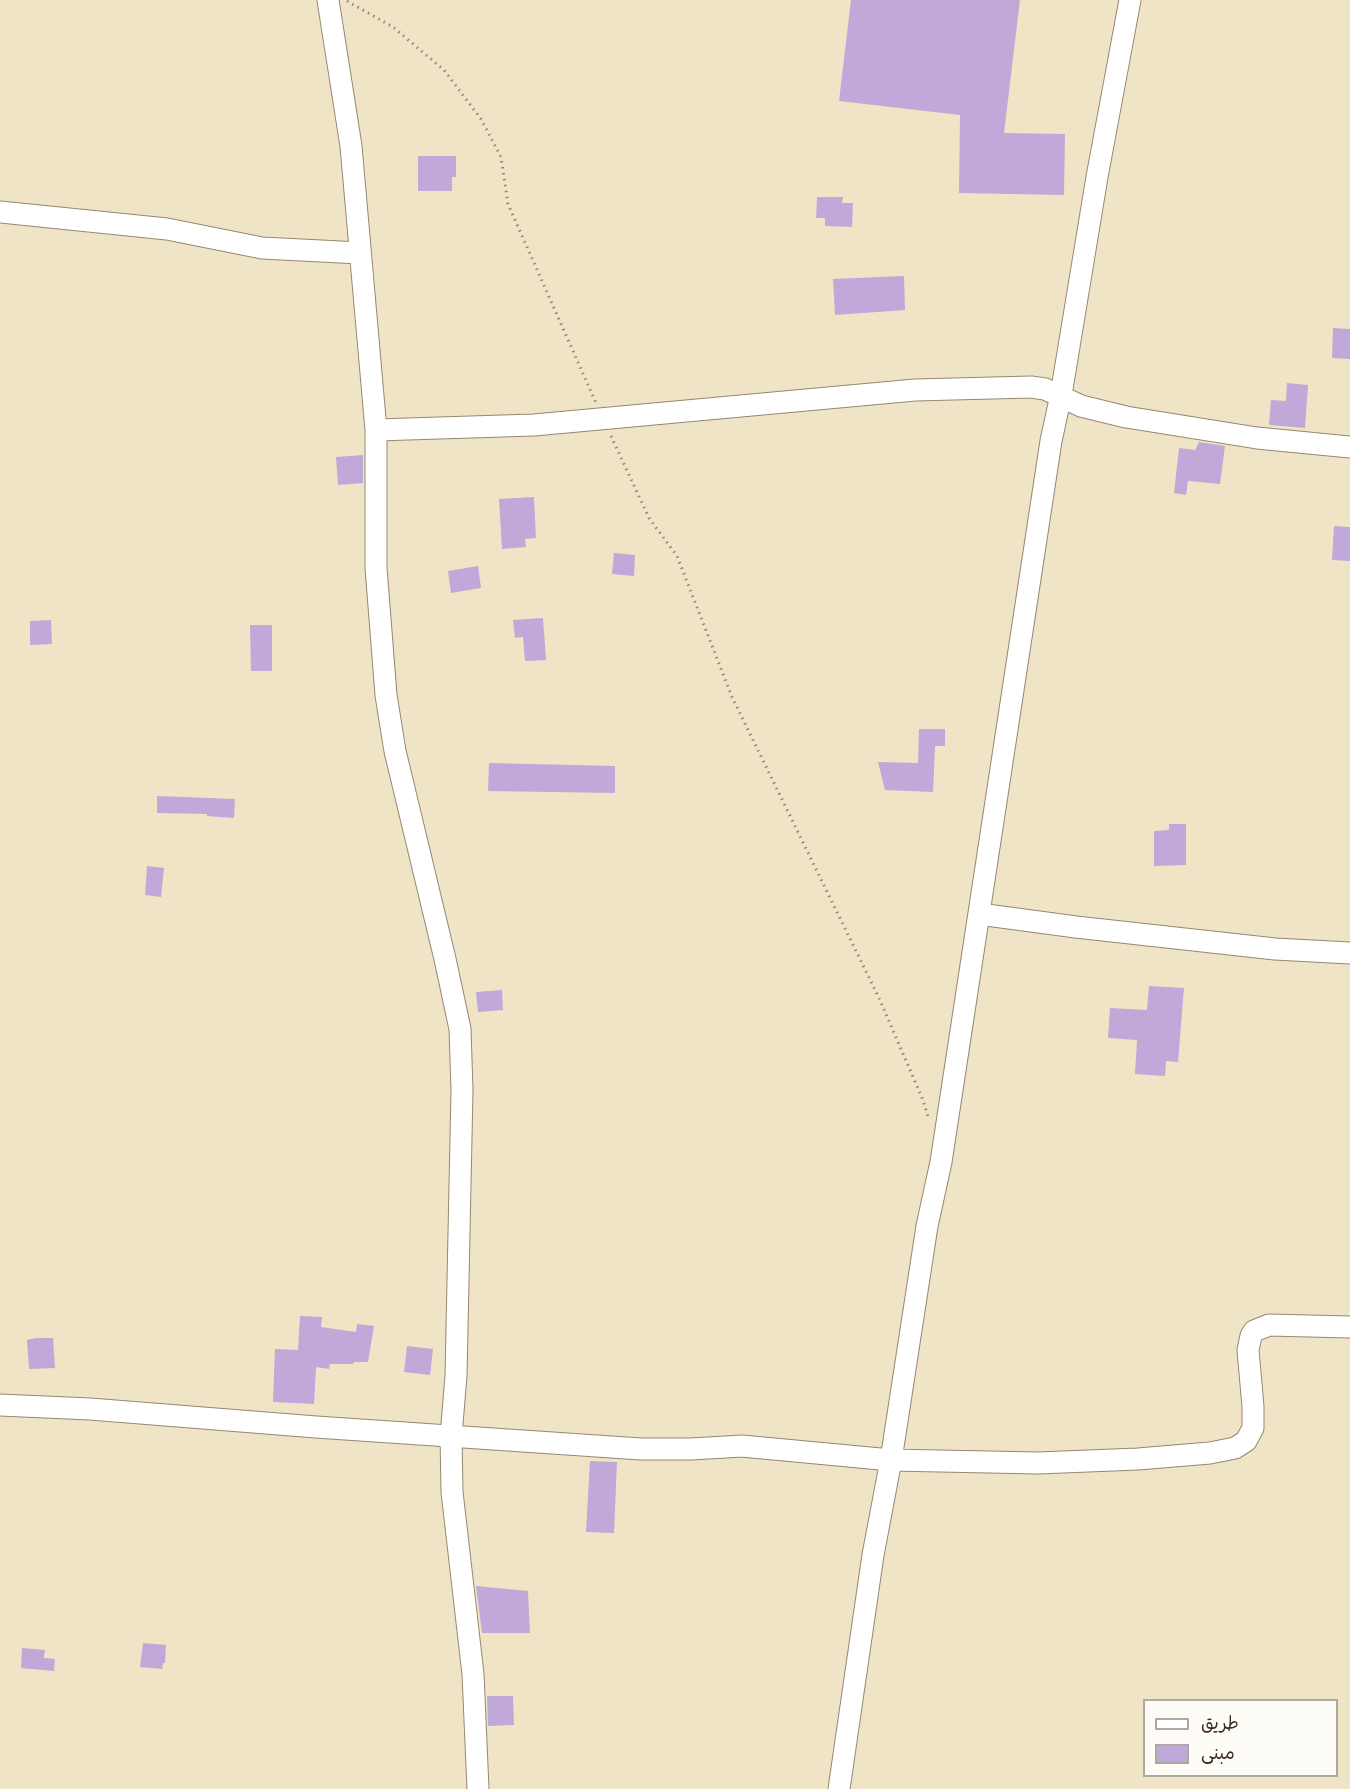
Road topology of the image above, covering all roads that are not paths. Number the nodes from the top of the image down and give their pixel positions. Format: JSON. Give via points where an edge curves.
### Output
{"nodes":[{"id":1,"x":328,"y":0,"type":"edge"},
{"id":2,"x":1130,"y":0,"type":"edge"},
{"id":3,"x":0,"y":212,"type":"edge"},
{"id":4,"x":360,"y":253,"type":"junction"},
{"id":5,"x":1061,"y":395,"type":"junction"},
{"id":6,"x":376,"y":430,"type":"junction"},
{"id":7,"x":1350,"y":447,"type":"edge"},
{"id":8,"x":979,"y":914,"type":"junction"},
{"id":9,"x":1350,"y":953,"type":"edge"},
{"id":10,"x":1350,"y":1327,"type":"edge"},
{"id":11,"x":0,"y":1405,"type":"edge"},
{"id":12,"x":451,"y":1436,"type":"junction"},
{"id":13,"x":891,"y":1460,"type":"junction"},
{"id":14,"x":478,"y":1789,"type":"edge"},
{"id":15,"x":839,"y":1789,"type":"edge"}],
"edges":[{"from":1,"to":4,"type":"street","via":[[351,146]]},
{"from":2,"to":5,"type":"street"},
{"from":3,"to":4,"type":"street","via":[[167,229],[262,248]]},
{"from":4,"to":6,"type":"street"},
{"from":5,"to":6,"type":"street","via":[[1031,387],[915,390],[534,425]]},
{"from":5,"to":7,"type":"street","via":[[1095,410],[1136,419],[1257,438]]},
{"from":5,"to":8,"type":"street"},
{"from":6,"to":12,"type":"street","via":[[376,568],[386,695],[395,751],[460,1029],[456,1376]]},
{"from":8,"to":9,"type":"street","via":[[1275,949]]},
{"from":8,"to":13,"type":"street"},
{"from":10,"to":13,"type":"street","via":[[1269,1325],[1254,1331],[1248,1350],[1253,1428],[1246,1441],[1235,1448],[1138,1460]]},
{"from":11,"to":12,"type":"street"},
{"from":12,"to":13,"type":"street","via":[[641,1449],[742,1446]]},
{"from":12,"to":14,"type":"street","via":[[452,1492],[473,1674]]},
{"from":13,"to":15,"type":"street"}]}
